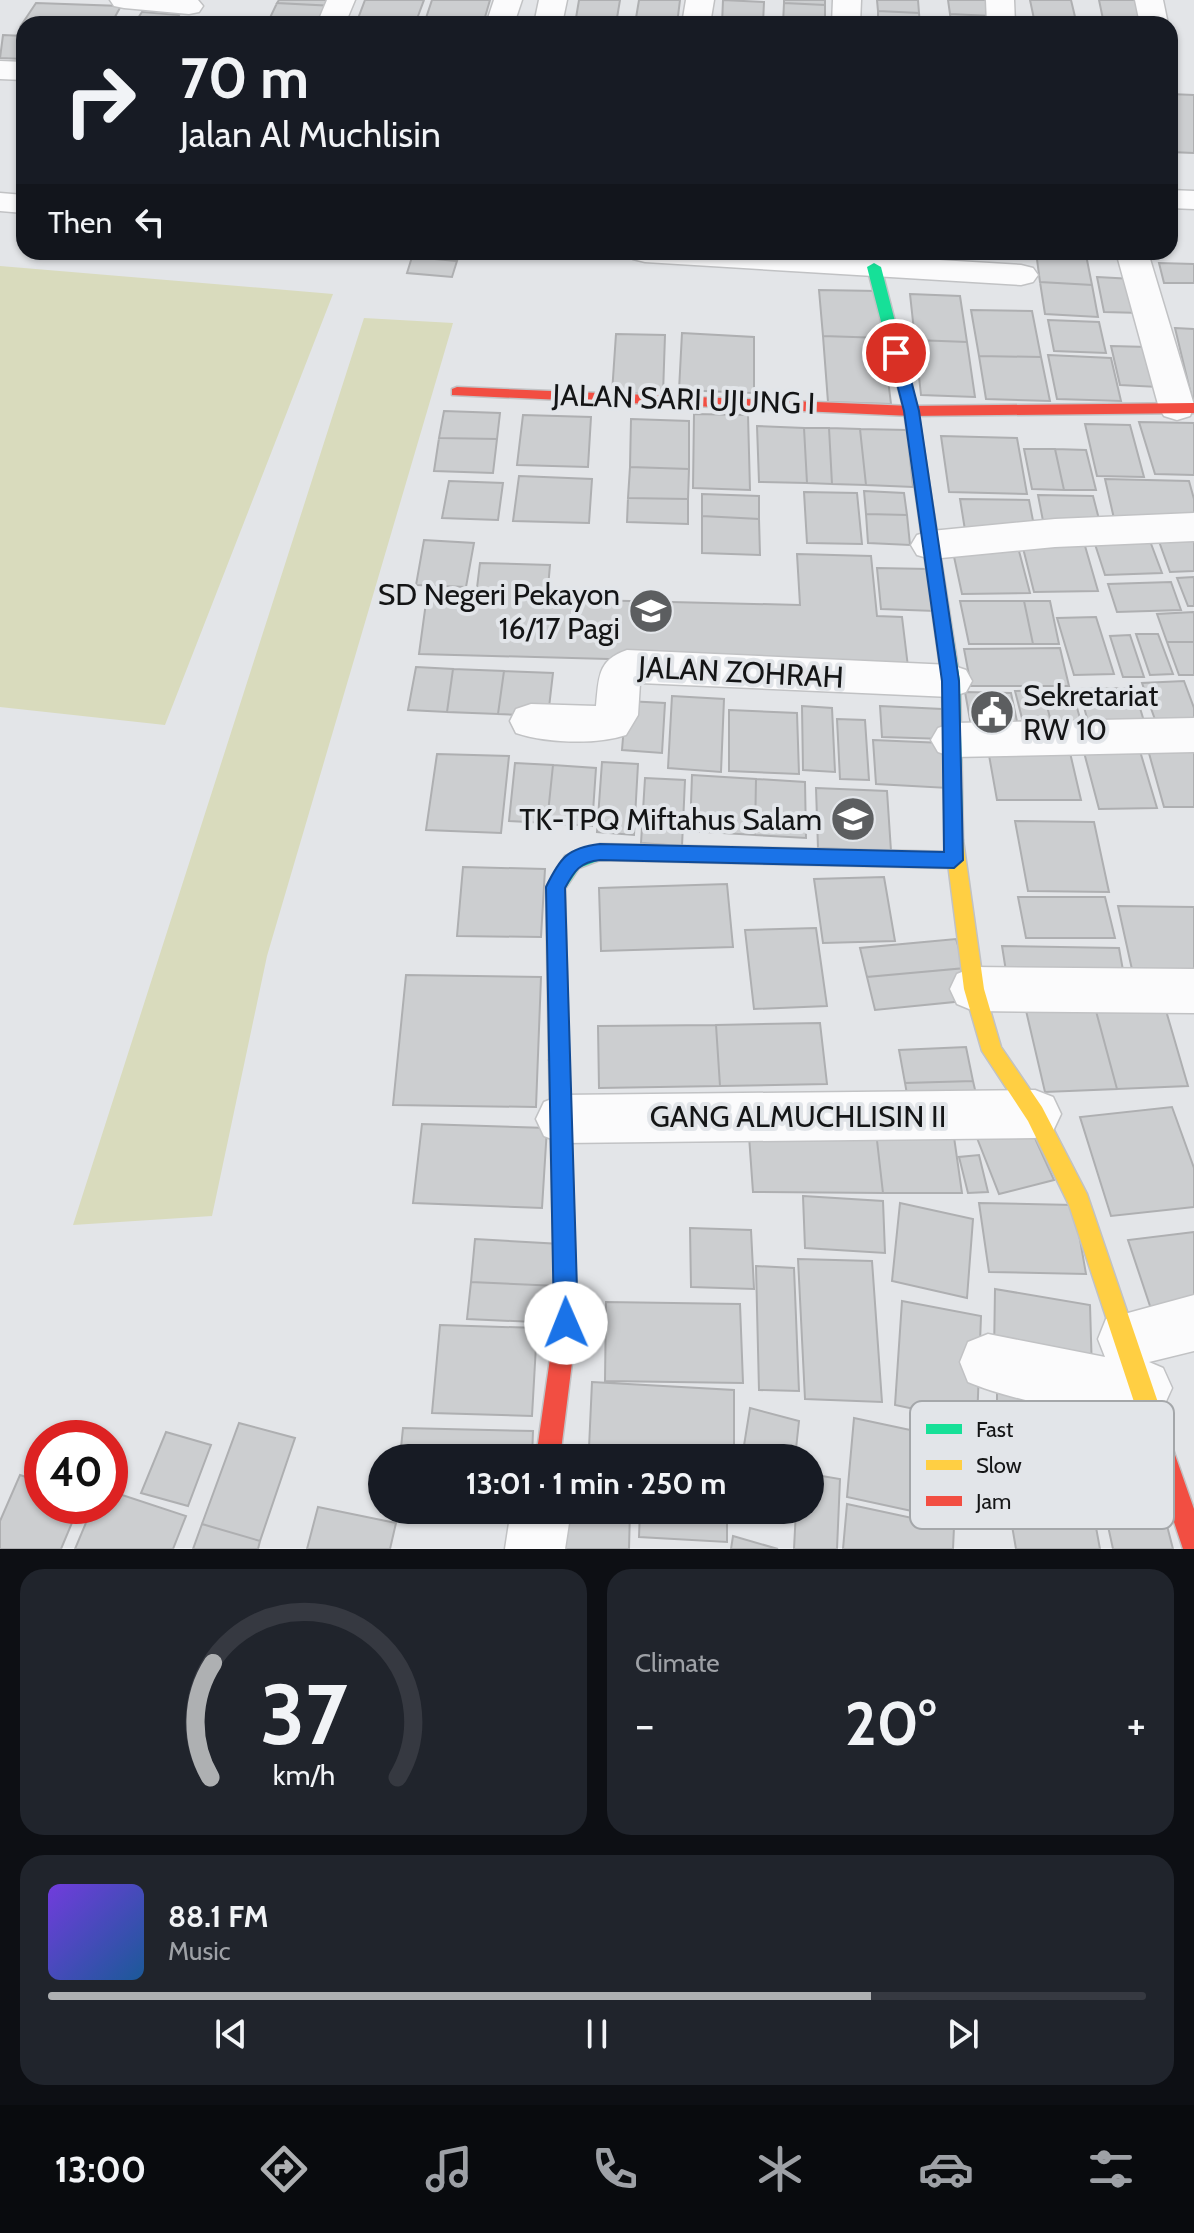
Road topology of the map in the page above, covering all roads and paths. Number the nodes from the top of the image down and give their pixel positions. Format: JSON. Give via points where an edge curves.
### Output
{"nodes":[{"id":1,"x":124,"y":0,"type":"edge"},
{"id":2,"x":186,"y":10,"type":"edge"},
{"id":3,"x":848,"y":260,"type":"edge"},
{"id":4,"x":1134,"y":260,"type":"edge"},
{"id":5,"x":874,"y":267,"type":"junction"},
{"id":6,"x":1021,"y":275,"type":"dead end"},
{"id":7,"x":457,"y":392,"type":"dead end"},
{"id":8,"x":1185,"y":408,"type":"edge"},
{"id":9,"x":911,"y":411,"type":"junction"},
{"id":10,"x":1194,"y":527,"type":"edge"},
{"id":11,"x":931,"y":545,"type":"junction"},
{"id":12,"x":951,"y":681,"type":"junction"},
{"id":13,"x":531,"y":721,"type":"dead end"},
{"id":14,"x":1194,"y":735,"type":"edge"},
{"id":15,"x":953,"y":740,"type":"junction"},
{"id":16,"x":954,"y":860,"type":"junction"},
{"id":17,"x":974,"y":989,"type":"junction"},
{"id":18,"x":1194,"y":991,"type":"edge"},
{"id":19,"x":1035,"y":1114,"type":"junction"},
{"id":20,"x":562,"y":1119,"type":"junction"},
{"id":21,"x":1194,"y":1323,"type":"edge"},
{"id":22,"x":988,"y":1362,"type":"dead end"},
{"id":23,"x":1134,"y":1364,"type":"junction"},
{"id":24,"x":1146,"y":1401,"type":"edge"},
{"id":25,"x":550,"y":1444,"type":"edge"},
{"id":26,"x":1174,"y":1485,"type":"edge"},
{"id":27,"x":539,"y":1524,"type":"edge"},
{"id":28,"x":1194,"y":1545,"type":"edge"},
{"id":29,"x":535,"y":1549,"type":"edge"}],
"edges":[{"from":1,"to":2,"type":"street"},
{"from":3,"to":5,"type":"street"},
{"from":4,"to":8,"type":"street"},
{"from":5,"to":6,"type":"street"},
{"from":5,"to":9,"type":"street"},
{"from":7,"to":9,"type":"street","name":"JALAN SARI UJUNG I"},
{"from":8,"to":9,"type":"street","name":"JALAN SARI UJUNG I"},
{"from":9,"to":11,"type":"street"},
{"from":10,"to":11,"type":"street"},
{"from":11,"to":12,"type":"street"},
{"from":12,"to":13,"type":"street","name":"JALAN ZOHRAH","via":[[627,666],[620,671],[617,715],[611,723]]},
{"from":12,"to":15,"type":"street"},
{"from":14,"to":15,"type":"street"},
{"from":15,"to":16,"type":"street"},
{"from":16,"to":17,"type":"street"},
{"from":16,"to":20,"type":"street","via":[[580,854],[555,887]]},
{"from":17,"to":18,"type":"street"},
{"from":17,"to":19,"type":"street","via":[[992,1051]]},
{"from":19,"to":20,"type":"street","name":"GANG ALMUCHLISIN II"},
{"from":19,"to":23,"type":"street","via":[[1079,1202]]},
{"from":20,"to":25,"type":"street","via":[[566,1323]]},
{"from":21,"to":23,"type":"street"},
{"from":22,"to":23,"type":"street","via":[[1103,1385]]},
{"from":23,"to":24,"type":"street"},
{"from":26,"to":28,"type":"street"},
{"from":27,"to":29,"type":"street"}]}
